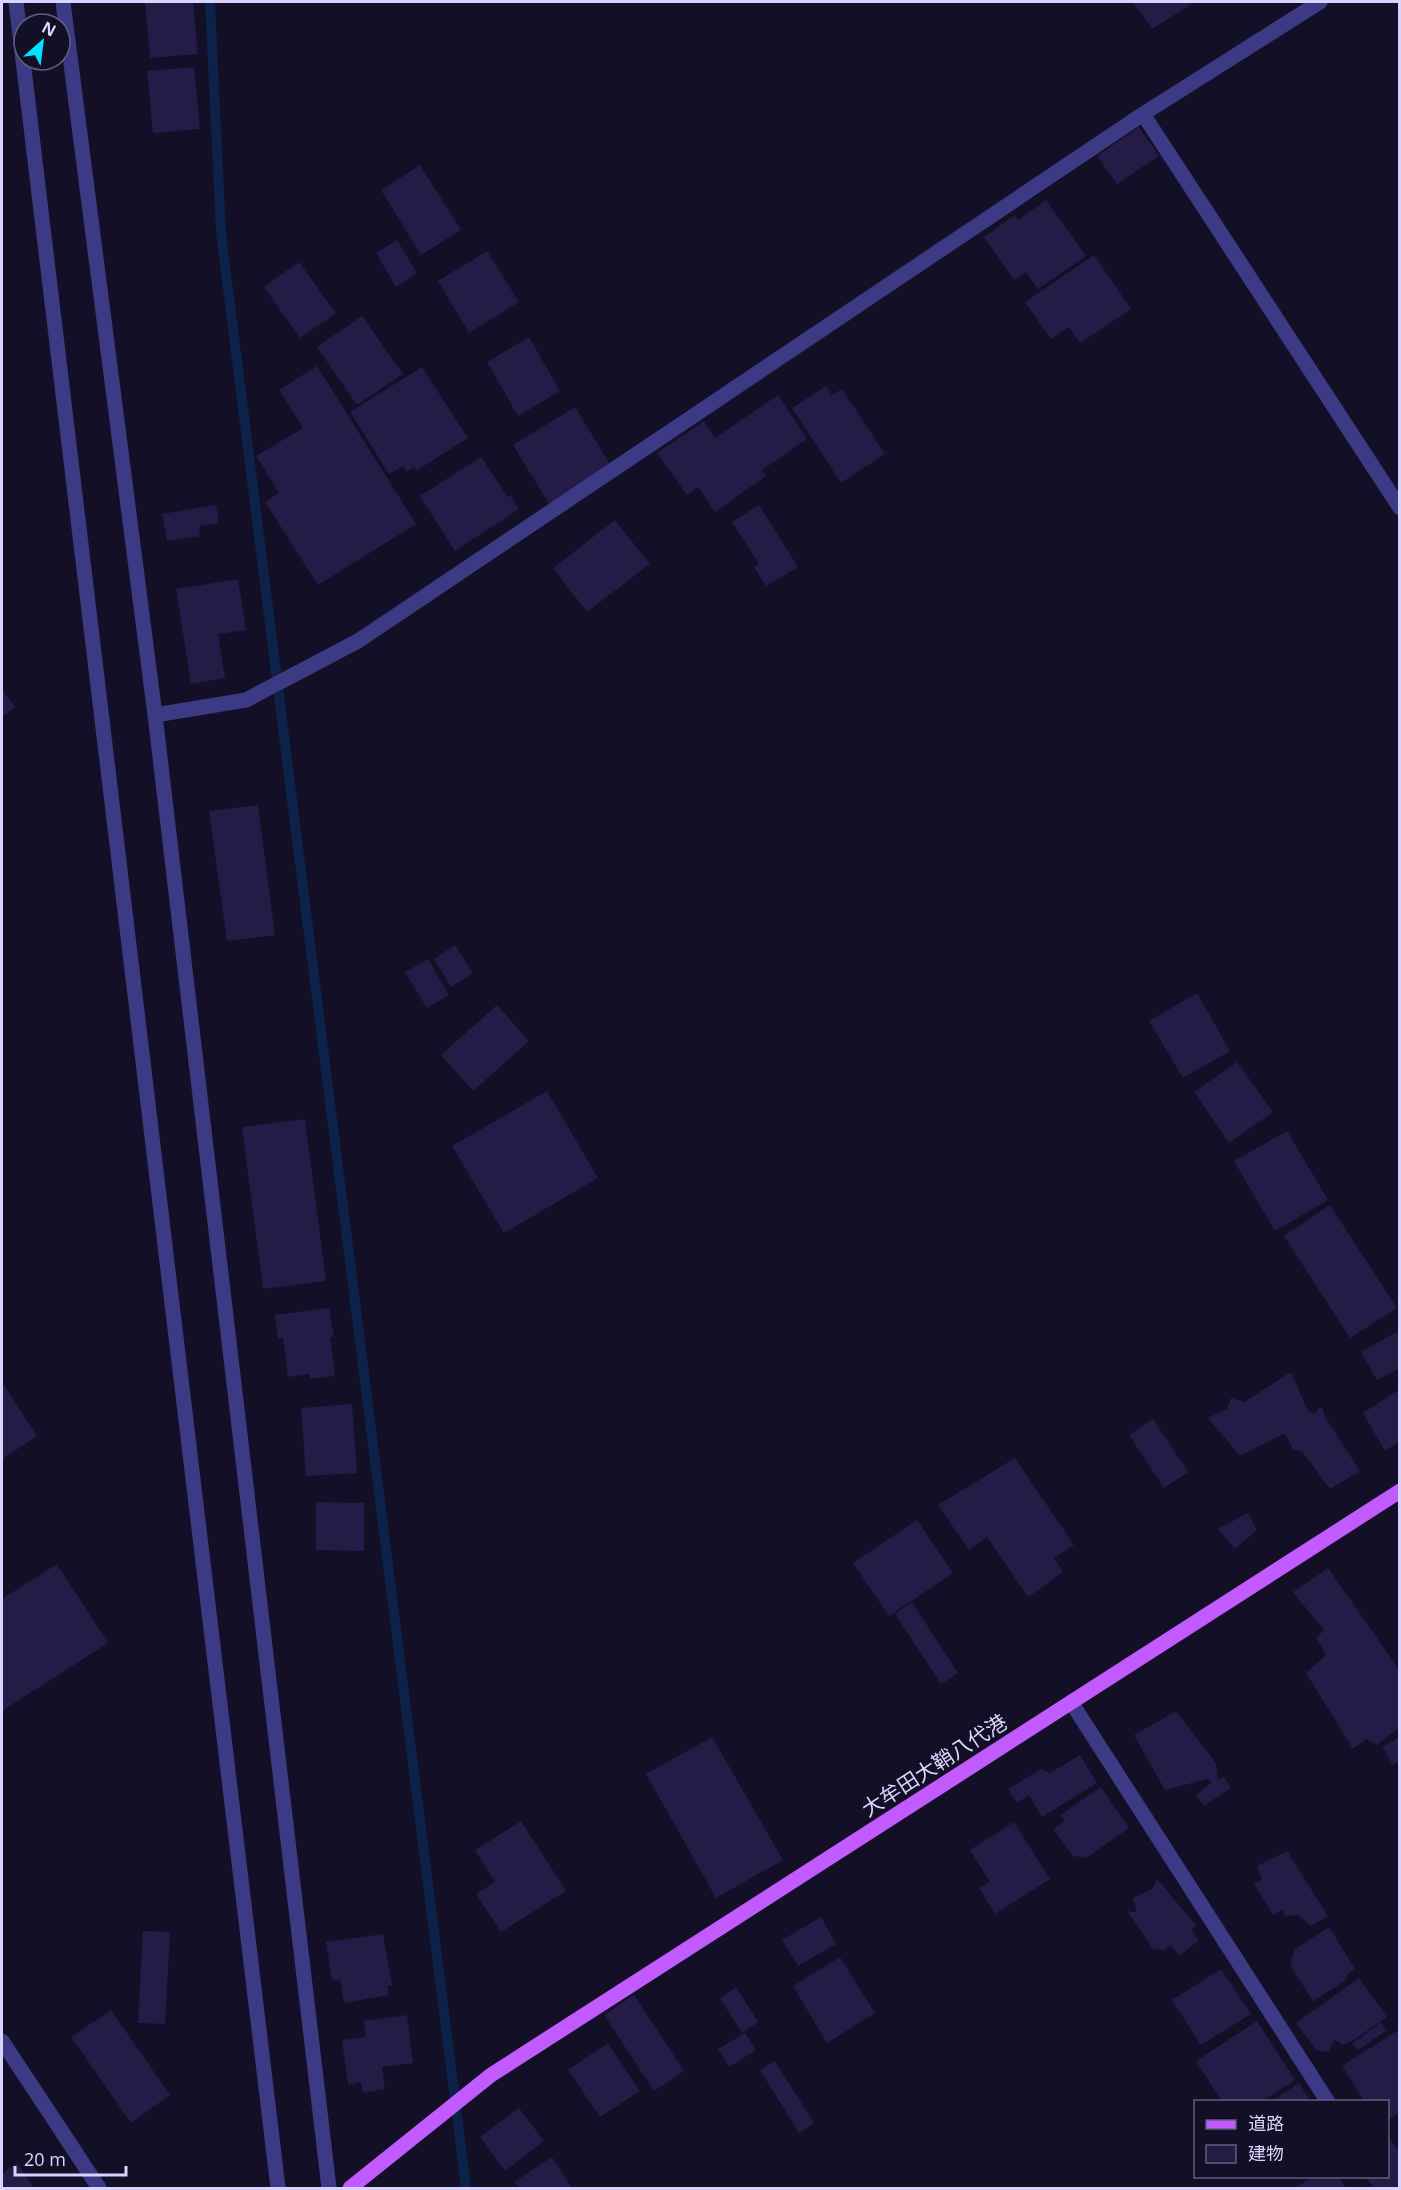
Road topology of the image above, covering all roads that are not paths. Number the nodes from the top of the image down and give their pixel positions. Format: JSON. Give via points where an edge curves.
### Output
{"nodes":[{"id":1,"x":16,"y":2,"type":"edge"},
{"id":2,"x":63,"y":2,"type":"edge"},
{"id":3,"x":1320,"y":2,"type":"edge"},
{"id":4,"x":1143,"y":114,"type":"junction"},
{"id":5,"x":1400,"y":508,"type":"edge"},
{"id":6,"x":155,"y":715,"type":"junction"},
{"id":7,"x":1400,"y":1491,"type":"edge"},
{"id":8,"x":1071,"y":1702,"type":"junction"},
{"id":9,"x":2,"y":2041,"type":"edge"},
{"id":10,"x":1327,"y":2100,"type":"edge"},
{"id":11,"x":99,"y":2188,"type":"edge"},
{"id":12,"x":278,"y":2188,"type":"edge"},
{"id":13,"x":329,"y":2188,"type":"edge"},
{"id":14,"x":350,"y":2188,"type":"edge"}],
"edges":[{"from":1,"to":12,"type":"street"},
{"from":2,"to":6,"type":"street"},
{"from":3,"to":4,"type":"street"},
{"from":4,"to":5,"type":"street"},
{"from":4,"to":6,"type":"street","via":[[358,641],[246,700]]},
{"from":6,"to":13,"type":"street"},
{"from":7,"to":8,"type":"main road","name":"大牟田大鞘八代港"},
{"from":8,"to":10,"type":"street"},
{"from":8,"to":14,"type":"main road","name":"大牟田大鞘八代港","via":[[491,2075]]},
{"from":9,"to":11,"type":"street"}]}
